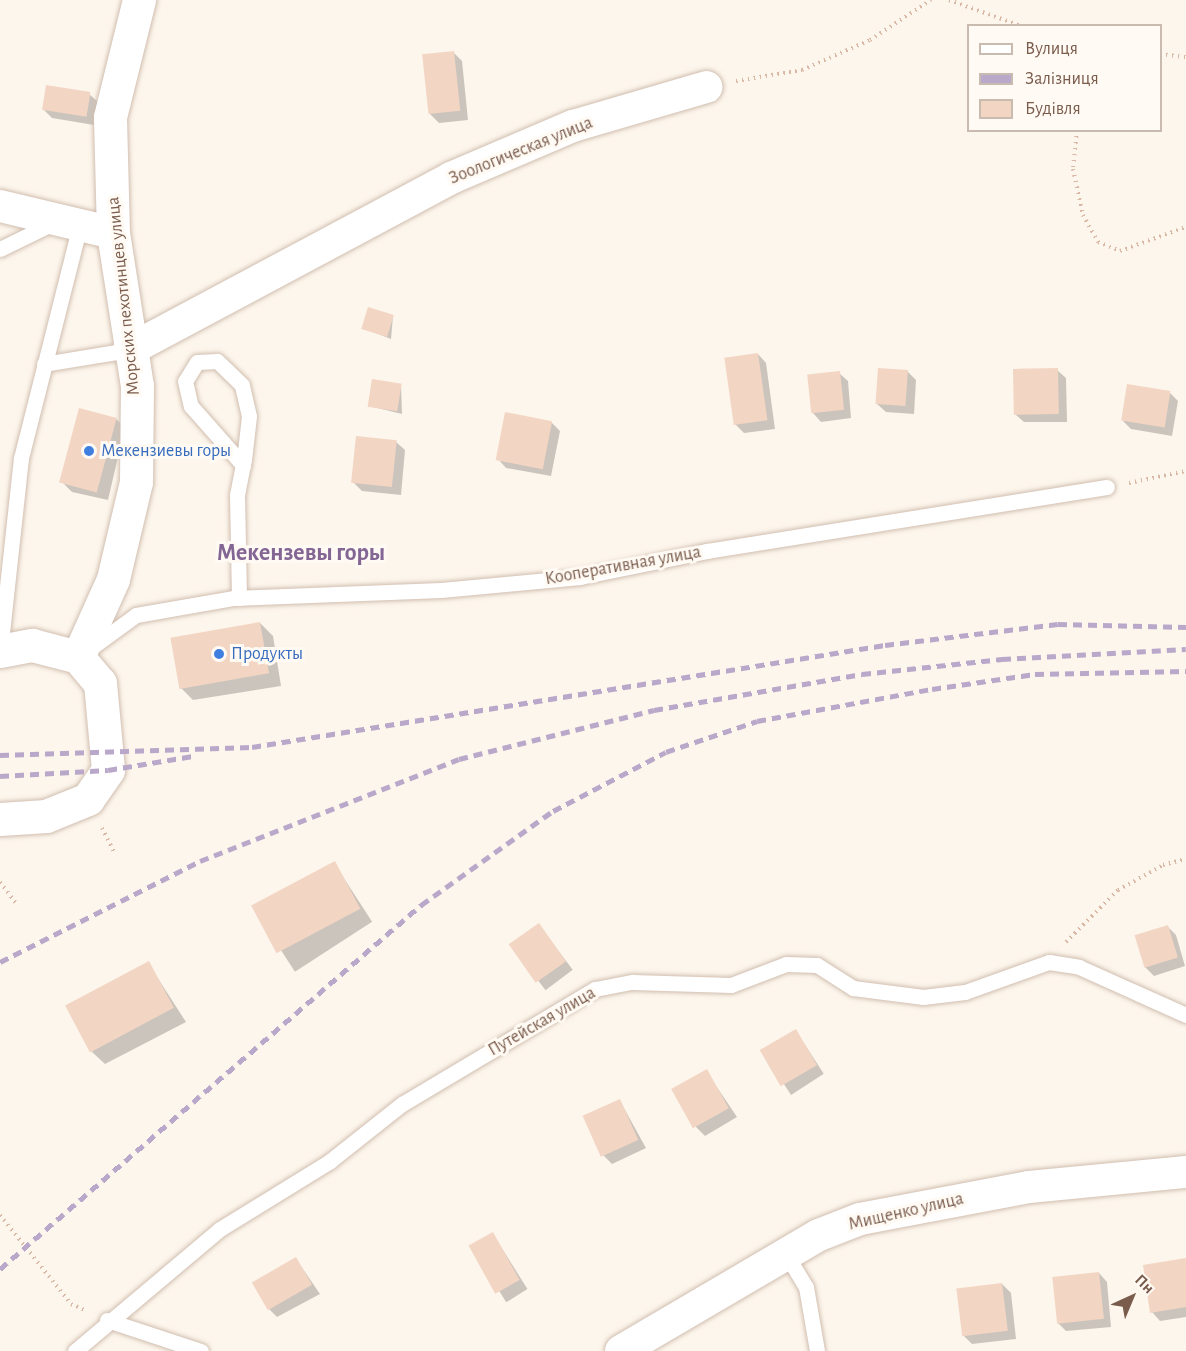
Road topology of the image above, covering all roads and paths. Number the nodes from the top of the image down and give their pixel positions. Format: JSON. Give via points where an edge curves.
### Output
{"nodes":[{"id":1,"x":140,"y":0,"type":"edge"},
{"id":2,"x":931,"y":0,"type":"edge"},
{"id":3,"x":949,"y":0,"type":"edge"},
{"id":4,"x":1015,"y":24,"type":"edge"},
{"id":5,"x":1162,"y":54,"type":"edge"},
{"id":6,"x":1186,"y":57,"type":"edge"},
{"id":7,"x":706,"y":87,"type":"joint"},
{"id":8,"x":1077,"y":132,"type":"edge"},
{"id":9,"x":0,"y":206,"type":"edge"},
{"id":10,"x":70,"y":221,"type":"junction"},
{"id":11,"x":1186,"y":226,"type":"edge"},
{"id":12,"x":113,"y":233,"type":"junction"},
{"id":13,"x":0,"y":249,"type":"edge"},
{"id":14,"x":129,"y":350,"type":"junction"},
{"id":15,"x":44,"y":364,"type":"junction"},
{"id":16,"x":243,"y":465,"type":"junction"},
{"id":17,"x":1186,"y":471,"type":"edge"},
{"id":18,"x":1107,"y":487,"type":"joint"},
{"id":19,"x":239,"y":598,"type":"junction"},
{"id":20,"x":0,"y":651,"type":"edge"},
{"id":21,"x":78,"y":657,"type":"junction"},
{"id":22,"x":0,"y":819,"type":"edge"},
{"id":23,"x":1186,"y":859,"type":"edge"},
{"id":24,"x":0,"y":882,"type":"edge"},
{"id":25,"x":16,"y":903,"type":"dead end"},
{"id":26,"x":1049,"y":962,"type":"junction"},
{"id":27,"x":1186,"y":1015,"type":"edge"},
{"id":28,"x":1186,"y":1172,"type":"edge"},
{"id":29,"x":0,"y":1215,"type":"edge"},
{"id":30,"x":786,"y":1254,"type":"junction"},
{"id":31,"x":107,"y":1320,"type":"junction"},
{"id":32,"x":75,"y":1351,"type":"edge"},
{"id":33,"x":201,"y":1351,"type":"edge"},
{"id":34,"x":621,"y":1351,"type":"edge"},
{"id":35,"x":817,"y":1351,"type":"edge"}],
"edges":[{"from":1,"to":12,"type":"main road","name":"Морских пехотинцев улица","via":[[110,117]]},
{"from":2,"to":7,"type":"path","via":[[870,40],[802,70]]},
{"from":3,"to":4,"type":"path"},
{"from":5,"to":6,"type":"path"},
{"from":7,"to":14,"type":"street","name":"Зоологическая улица","via":[[573,126],[451,178]]},
{"from":8,"to":11,"type":"path","via":[[1073,169],[1083,215],[1098,242],[1120,251]]},
{"from":9,"to":10,"type":"street"},
{"from":10,"to":12,"type":"street"},
{"from":10,"to":13,"type":"lane"},
{"from":10,"to":15,"type":"lane"},
{"from":12,"to":14,"type":"main road","name":"Морских пехотинцев улица"},
{"from":14,"to":15,"type":"lane"},
{"from":14,"to":21,"type":"main road","name":"Морских пехотинцев улица","via":[[137,386],[136,482],[113,579]]},
{"from":15,"to":20,"type":"lane","via":[[12,513]]},
{"from":16,"to":16,"type":"lane","via":[[249,416],[242,385],[217,361],[198,362],[185,381],[191,406]]},
{"from":16,"to":19,"type":"lane","via":[[237,495]]},
{"from":17,"to":18,"type":"path"},
{"from":18,"to":19,"type":"lane","name":"Кооперативная улица","via":[[707,550],[580,577],[441,590]]},
{"from":19,"to":21,"type":"lane","name":"Кооперативная улица","via":[[136,615]]},
{"from":20,"to":21,"type":"main road","via":[[33,645]]},
{"from":21,"to":22,"type":"main road","via":[[100,683],[106,708],[108,770],[88,799],[45,816]]},
{"from":23,"to":26,"type":"path","via":[[1163,865],[1118,890]]},
{"from":24,"to":25,"type":"path"},
{"from":26,"to":27,"type":"lane","name":"Путейская улица","via":[[1079,967]]},
{"from":26,"to":31,"type":"lane","name":"Путейская улица","via":[[965,992],[923,997],[853,988],[816,965],[786,964],[731,985],[632,982],[595,989],[402,1104],[330,1161],[220,1229]]},
{"from":28,"to":30,"type":"street","name":"Мищенко улица","via":[[1029,1187],[900,1211],[819,1234]]},
{"from":29,"to":31,"type":"path","via":[[71,1304]]},
{"from":30,"to":34,"type":"street","name":"Мищенко улица"},
{"from":30,"to":35,"type":"lane","via":[[806,1287]]},
{"from":31,"to":32,"type":"lane","name":"Путейская улица"},
{"from":31,"to":33,"type":"lane"}]}
